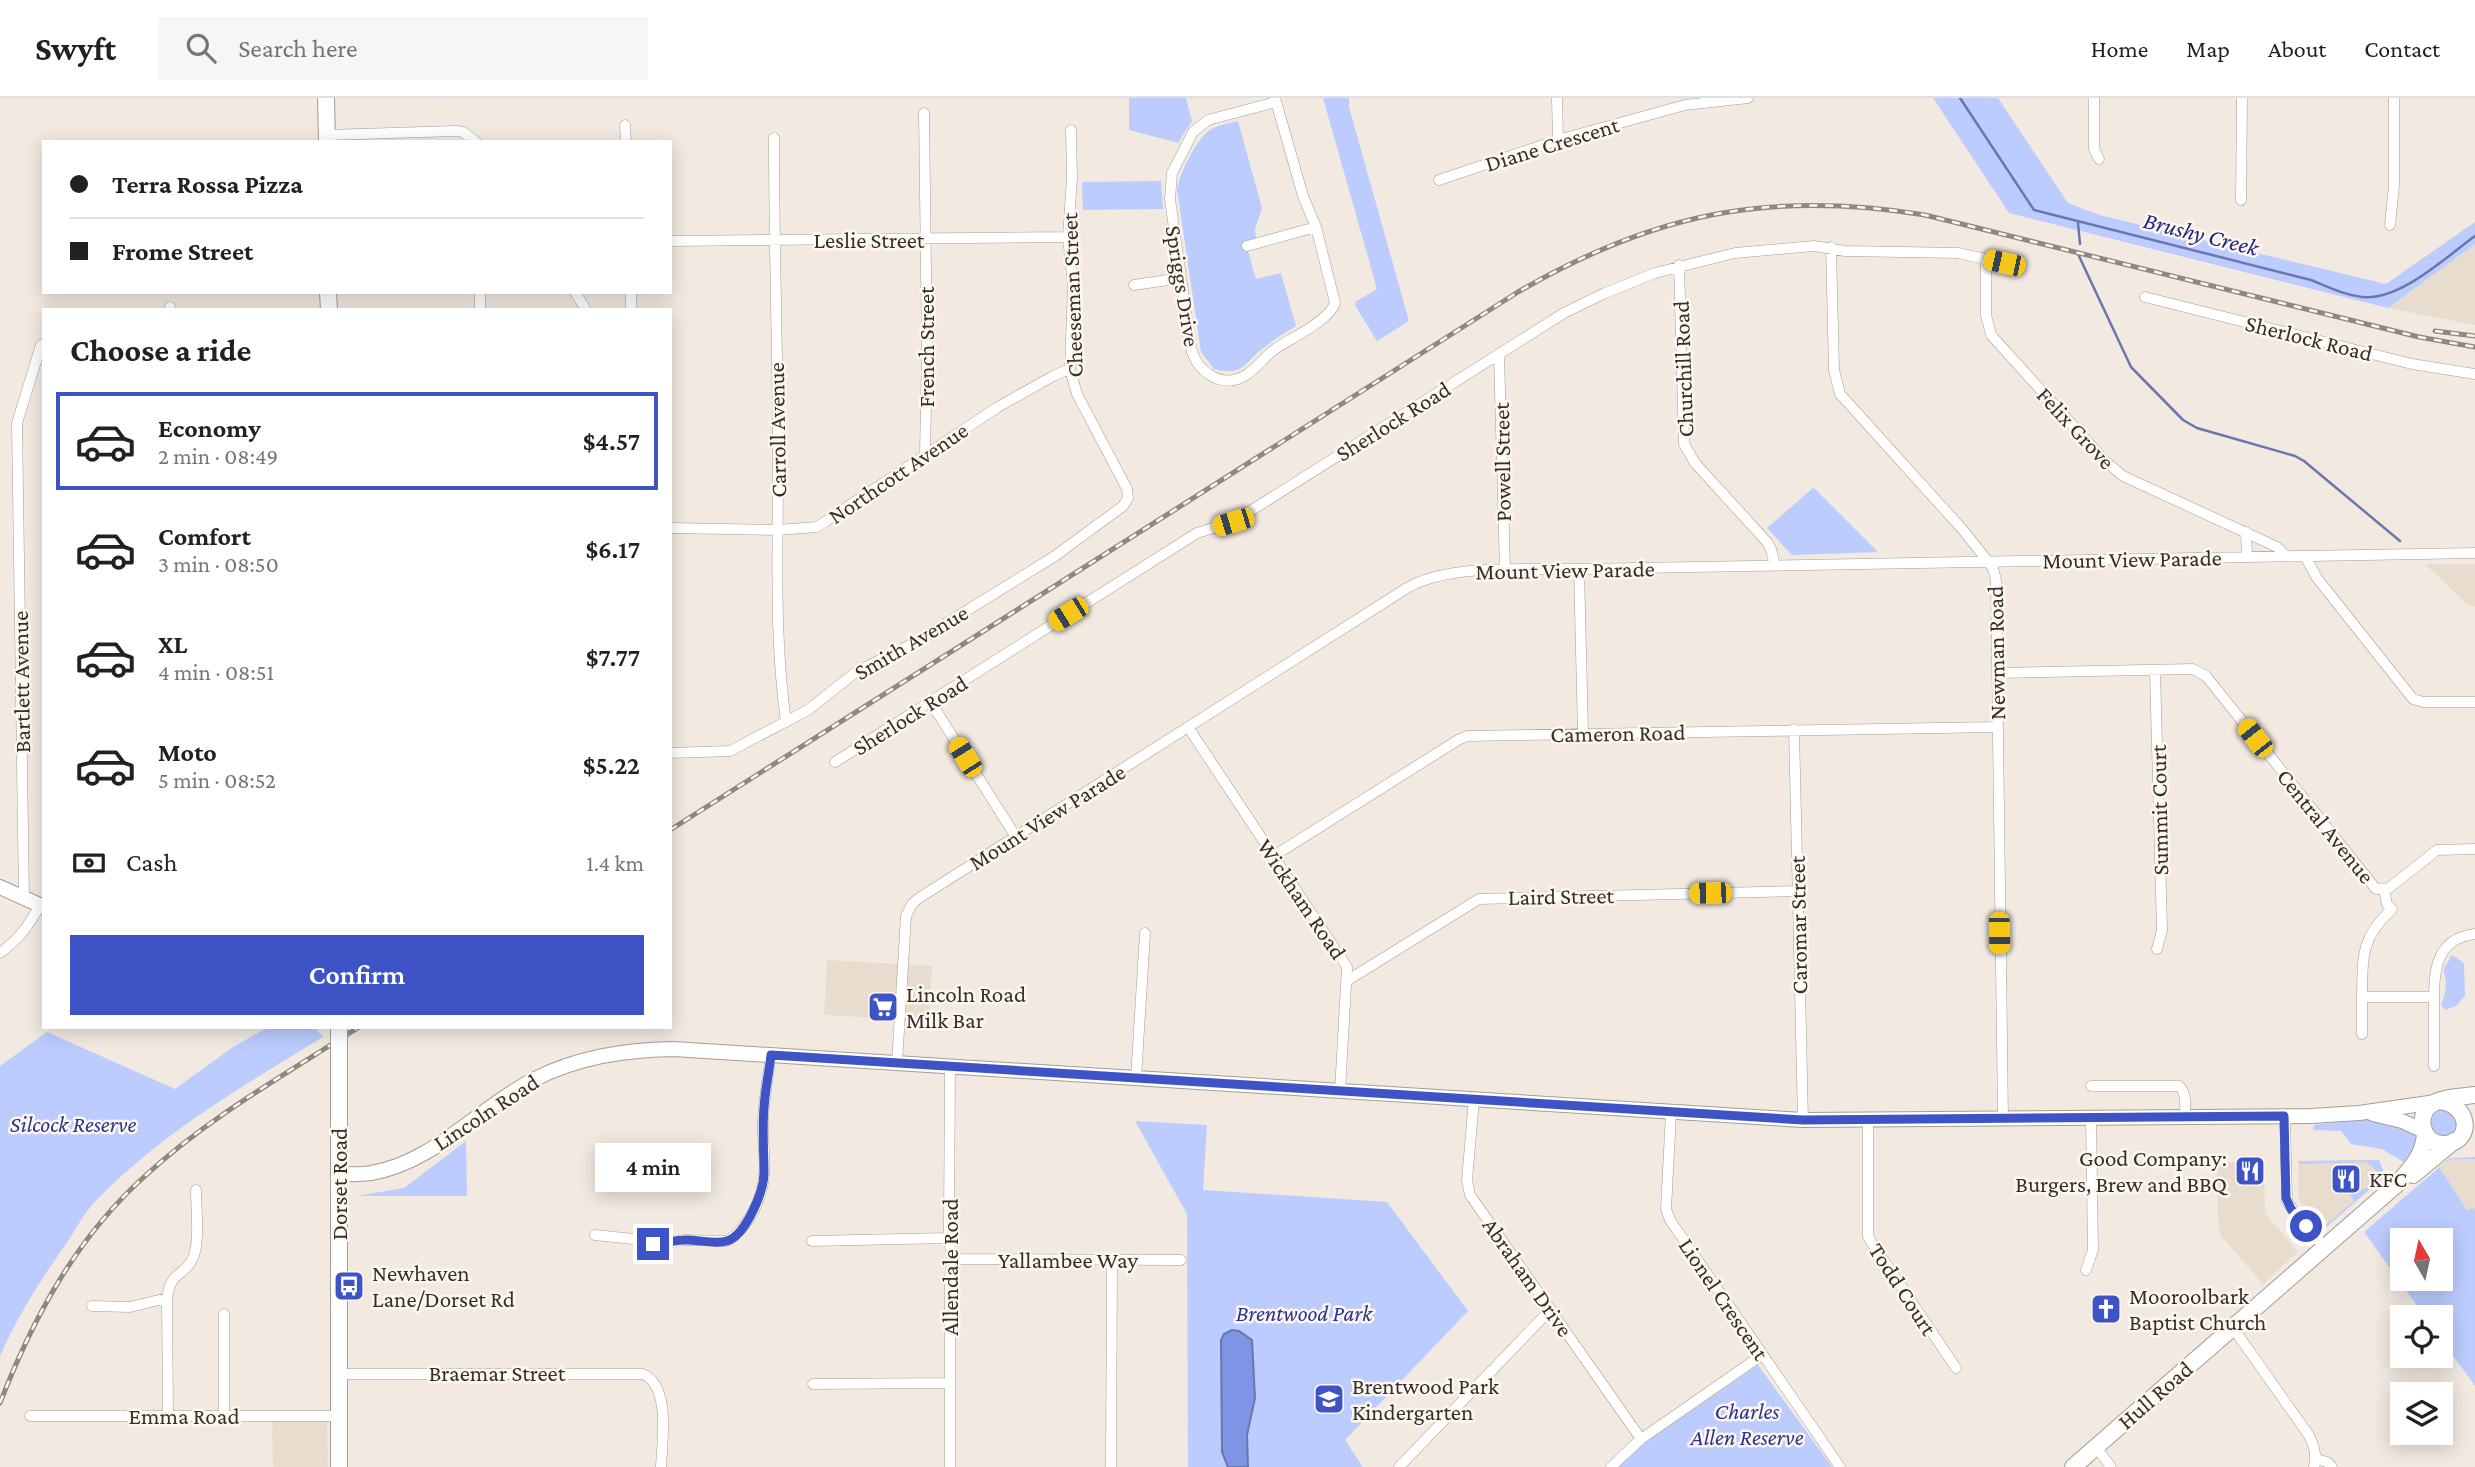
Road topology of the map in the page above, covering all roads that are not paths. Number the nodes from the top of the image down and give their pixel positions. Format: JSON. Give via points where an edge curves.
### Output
{"nodes":[{"id":1,"x":326,"y":98,"type":"edge"},
{"id":2,"x":1557,"y":98,"type":"edge"},
{"id":3,"x":1748,"y":98,"type":"edge"},
{"id":4,"x":2094,"y":98,"type":"edge"},
{"id":5,"x":2242,"y":98,"type":"edge"},
{"id":6,"x":2394,"y":98,"type":"edge"},
{"id":7,"x":1275,"y":100,"type":"edge"},
{"id":8,"x":923,"y":113,"type":"dead end"},
{"id":9,"x":625,"y":125,"type":"dead end"},
{"id":10,"x":1071,"y":130,"type":"dead end"},
{"id":11,"x":327,"y":138,"type":"edge"},
{"id":12,"x":774,"y":138,"type":"dead end"},
{"id":13,"x":473,"y":140,"type":"edge"},
{"id":14,"x":626,"y":140,"type":"edge"},
{"id":15,"x":1558,"y":140,"type":"junction"},
{"id":16,"x":2099,"y":159,"type":"dead end"},
{"id":17,"x":1439,"y":180,"type":"dead end"},
{"id":18,"x":2241,"y":200,"type":"dead end"},
{"id":19,"x":2390,"y":225,"type":"dead end"},
{"id":20,"x":1316,"y":228,"type":"junction"},
{"id":21,"x":1068,"y":237,"type":"junction"},
{"id":22,"x":926,"y":240,"type":"junction"},
{"id":23,"x":774,"y":241,"type":"junction"},
{"id":24,"x":672,"y":242,"type":"edge"},
{"id":25,"x":1247,"y":247,"type":"dead end"},
{"id":26,"x":1830,"y":247,"type":"junction"},
{"id":27,"x":1986,"y":259,"type":"junction"},
{"id":28,"x":2004,"y":263,"type":"dead end"},
{"id":29,"x":1679,"y":265,"type":"junction"},
{"id":30,"x":1181,"y":278,"type":"junction"},
{"id":31,"x":1134,"y":285,"type":"dead end"},
{"id":32,"x":2145,"y":297,"type":"dead end"},
{"id":33,"x":41,"y":345,"type":"dead end"},
{"id":34,"x":1500,"y":354,"type":"junction"},
{"id":35,"x":1070,"y":369,"type":"junction"},
{"id":36,"x":2475,"y":374,"type":"edge"},
{"id":37,"x":925,"y":454,"type":"junction"},
{"id":38,"x":1127,"y":489,"type":"joint"},
{"id":39,"x":672,"y":528,"type":"edge"},
{"id":40,"x":778,"y":530,"type":"junction"},
{"id":41,"x":2246,"y":532,"type":"junction"},
{"id":42,"x":2475,"y":553,"type":"edge"},
{"id":43,"x":2286,"y":556,"type":"junction"},
{"id":44,"x":2305,"y":556,"type":"junction"},
{"id":45,"x":2247,"y":557,"type":"junction"},
{"id":46,"x":1989,"y":561,"type":"junction"},
{"id":47,"x":1775,"y":566,"type":"junction"},
{"id":48,"x":1578,"y":569,"type":"junction"},
{"id":49,"x":1505,"y":571,"type":"junction"},
{"id":50,"x":2155,"y":671,"type":"junction"},
{"id":51,"x":1997,"y":673,"type":"junction"},
{"id":52,"x":930,"y":701,"type":"junction"},
{"id":53,"x":2475,"y":702,"type":"edge"},
{"id":54,"x":786,"y":722,"type":"junction"},
{"id":55,"x":1188,"y":727,"type":"junction"},
{"id":56,"x":1998,"y":727,"type":"junction"},
{"id":57,"x":1794,"y":729,"type":"junction"},
{"id":58,"x":1583,"y":733,"type":"junction"},
{"id":59,"x":672,"y":753,"type":"edge"},
{"id":60,"x":835,"y":762,"type":"dead end"},
{"id":61,"x":1016,"y":837,"type":"junction"},
{"id":62,"x":2475,"y":849,"type":"edge"},
{"id":63,"x":1272,"y":857,"type":"junction"},
{"id":64,"x":0,"y":887,"type":"edge"},
{"id":65,"x":2384,"y":890,"type":"junction"},
{"id":66,"x":1797,"y":891,"type":"junction"},
{"id":67,"x":24,"y":898,"type":"junction"},
{"id":68,"x":42,"y":906,"type":"edge"},
{"id":69,"x":1144,"y":933,"type":"dead end"},
{"id":70,"x":2475,"y":933,"type":"edge"},
{"id":71,"x":2157,"y":949,"type":"dead end"},
{"id":72,"x":0,"y":953,"type":"edge"},
{"id":73,"x":1348,"y":980,"type":"junction"},
{"id":74,"x":2362,"y":997,"type":"junction"},
{"id":75,"x":2434,"y":997,"type":"junction"},
{"id":76,"x":338,"y":1029,"type":"edge"},
{"id":77,"x":2362,"y":1034,"type":"dead end"},
{"id":78,"x":771,"y":1055,"type":"junction"},
{"id":79,"x":897,"y":1063,"type":"junction"},
{"id":80,"x":950,"y":1066,"type":"junction"},
{"id":81,"x":2434,"y":1066,"type":"dead end"},
{"id":82,"x":1136,"y":1077,"type":"junction"},
{"id":83,"x":2091,"y":1086,"type":"dead end"},
{"id":84,"x":1340,"y":1091,"type":"junction"},
{"id":85,"x":2475,"y":1095,"type":"edge"},
{"id":86,"x":1474,"y":1099,"type":"junction"},
{"id":87,"x":2437,"y":1101,"type":"junction"},
{"id":88,"x":1671,"y":1113,"type":"junction"},
{"id":89,"x":2359,"y":1113,"type":"junction"},
{"id":90,"x":2185,"y":1116,"type":"junction"},
{"id":91,"x":2284,"y":1116,"type":"junction"},
{"id":92,"x":2091,"y":1117,"type":"junction"},
{"id":93,"x":2003,"y":1118,"type":"junction"},
{"id":94,"x":1803,"y":1120,"type":"junction"},
{"id":95,"x":1868,"y":1120,"type":"junction"},
{"id":96,"x":2425,"y":1132,"type":"junction"},
{"id":97,"x":2475,"y":1132,"type":"edge"},
{"id":98,"x":2455,"y":1141,"type":"junction"},
{"id":99,"x":339,"y":1174,"type":"junction"},
{"id":100,"x":2396,"y":1185,"type":"junction"},
{"id":101,"x":196,"y":1190,"type":"dead end"},
{"id":102,"x":595,"y":1235,"type":"dead end"},
{"id":103,"x":947,"y":1238,"type":"junction"},
{"id":104,"x":812,"y":1241,"type":"dead end"},
{"id":105,"x":2325,"y":1247,"type":"junction"},
{"id":106,"x":955,"y":1259,"type":"junction"},
{"id":107,"x":1112,"y":1260,"type":"junction"},
{"id":108,"x":1181,"y":1260,"type":"dead end"},
{"id":109,"x":2087,"y":1270,"type":"dead end"},
{"id":110,"x":167,"y":1298,"type":"junction"},
{"id":111,"x":92,"y":1306,"type":"dead end"},
{"id":112,"x":1551,"y":1309,"type":"junction"},
{"id":113,"x":224,"y":1314,"type":"dead end"},
{"id":114,"x":2233,"y":1328,"type":"junction"},
{"id":115,"x":1762,"y":1355,"type":"junction"},
{"id":116,"x":1956,"y":1368,"type":"dead end"},
{"id":117,"x":339,"y":1374,"type":"junction"},
{"id":118,"x":950,"y":1383,"type":"junction"},
{"id":119,"x":813,"y":1384,"type":"dead end"},
{"id":120,"x":30,"y":1416,"type":"dead end"},
{"id":121,"x":168,"y":1416,"type":"junction"},
{"id":122,"x":224,"y":1416,"type":"junction"},
{"id":123,"x":339,"y":1416,"type":"junction"},
{"id":124,"x":1642,"y":1438,"type":"junction"},
{"id":125,"x":2096,"y":1447,"type":"junction"},
{"id":126,"x":2315,"y":1463,"type":"edge"},
{"id":127,"x":339,"y":1467,"type":"edge"},
{"id":128,"x":661,"y":1467,"type":"edge"},
{"id":129,"x":950,"y":1467,"type":"edge"},
{"id":130,"x":1111,"y":1467,"type":"edge"},
{"id":131,"x":1399,"y":1467,"type":"edge"},
{"id":132,"x":1611,"y":1467,"type":"edge"},
{"id":133,"x":1840,"y":1467,"type":"edge"},
{"id":134,"x":2073,"y":1467,"type":"edge"},
{"id":135,"x":2111,"y":1467,"type":"edge"},
{"id":136,"x":2332,"y":1467,"type":"edge"}],
"edges":[{"from":1,"to":11,"type":"main road"},
{"from":2,"to":15,"type":"street"},
{"from":3,"to":15,"type":"street","name":"Diane Crescent","via":[[1685,105]]},
{"from":4,"to":16,"type":"street","via":[[2094,149]]},
{"from":5,"to":18,"type":"street"},
{"from":6,"to":19,"type":"street"},
{"from":7,"to":20,"type":"street","name":"Spriggs Drive"},
{"from":7,"to":30,"type":"street","name":"Spriggs Drive","via":[[1209,120],[1194,132],[1172,173],[1169,190]]},
{"from":8,"to":22,"type":"street","name":"French Street"},
{"from":9,"to":14,"type":"street"},
{"from":10,"to":21,"type":"street","name":"Cheeseman Street"},
{"from":11,"to":13,"type":"street","via":[[456,131]]},
{"from":12,"to":23,"type":"street","name":"Carroll Avenue"},
{"from":15,"to":17,"type":"street","name":"Diane Crescent"},
{"from":20,"to":25,"type":"street"},
{"from":20,"to":30,"type":"street","name":"Spriggs Drive","via":[[1334,293],[1333,308],[1241,377],[1213,377],[1196,362]]},
{"from":21,"to":22,"type":"street","name":"Leslie Street"},
{"from":21,"to":35,"type":"street","name":"Cheeseman Street","via":[[1073,285]]},
{"from":22,"to":23,"type":"street","name":"Leslie Street"},
{"from":22,"to":37,"type":"street","name":"French Street"},
{"from":23,"to":24,"type":"street","name":"Leslie Street"},
{"from":23,"to":40,"type":"street","name":"Carroll Avenue"},
{"from":26,"to":27,"type":"street","name":"Sherlock Road","via":[[1958,253]]},
{"from":26,"to":29,"type":"street","name":"Sherlock Road","via":[[1760,249]]},
{"from":26,"to":46,"type":"street","name":"Newman Road","via":[[1834,370],[1840,394]]},
{"from":27,"to":28,"type":"street","name":"Sherlock Road"},
{"from":27,"to":41,"type":"street","name":"Felix Grove","via":[[1986,315],[1991,335],[2106,462],[2123,477]]},
{"from":29,"to":34,"type":"street","name":"Sherlock Road","via":[[1584,302]]},
{"from":29,"to":47,"type":"street","name":"Churchill Road","via":[[1684,444],[1695,463],[1767,542]]},
{"from":30,"to":31,"type":"street"},
{"from":32,"to":36,"type":"street","name":"Sherlock Road","via":[[2412,364]]},
{"from":33,"to":67,"type":"street","name":"Bartlett Avenue","via":[[17,423]]},
{"from":34,"to":49,"type":"street","name":"Powell Street"},
{"from":34,"to":52,"type":"street","name":"Sherlock Road","via":[[1233,522],[1197,533]]},
{"from":35,"to":37,"type":"street","name":"Northcott Avenue","via":[[998,407]]},
{"from":35,"to":38,"type":"street","name":"Cheeseman Street","via":[[1077,394]]},
{"from":37,"to":40,"type":"street","name":"Northcott Avenue","via":[[817,527]]},
{"from":38,"to":54,"type":"street","name":"Smith Avenue","via":[[1124,506],[1055,556],[916,642],[856,672]]},
{"from":39,"to":40,"type":"street","name":"Northcott Avenue"},
{"from":40,"to":54,"type":"street","name":"Carroll Avenue","via":[[780,678]]},
{"from":41,"to":43,"type":"street","name":"Felix Grove"},
{"from":41,"to":45,"type":"street"},
{"from":42,"to":44,"type":"street","name":"Mount View Parade"},
{"from":43,"to":44,"type":"street","name":"Mount View Parade"},
{"from":43,"to":45,"type":"street","name":"Mount View Parade"},
{"from":44,"to":53,"type":"street","via":[[2317,578],[2413,699]]},
{"from":45,"to":46,"type":"street","name":"Mount View Parade"},
{"from":46,"to":47,"type":"street","name":"Mount View Parade"},
{"from":46,"to":51,"type":"street","name":"Newman Road","via":[[1996,580]]},
{"from":47,"to":48,"type":"street","name":"Mount View Parade"},
{"from":48,"to":49,"type":"street","name":"Mount View Parade"},
{"from":48,"to":58,"type":"street"},
{"from":49,"to":55,"type":"street","name":"Mount View Parade","via":[[1443,573],[1419,581]]},
{"from":50,"to":51,"type":"street","name":"Central Avenue"},
{"from":50,"to":65,"type":"street","name":"Central Avenue","via":[[2193,669],[2206,676],[2372,886]]},
{"from":50,"to":71,"type":"street","name":"Summit Court","via":[[2162,930]]},
{"from":51,"to":56,"type":"street","name":"Newman Road"},
{"from":52,"to":60,"type":"street","name":"Sherlock Road"},
{"from":52,"to":61,"type":"street"},
{"from":54,"to":59,"type":"street","name":"Smith Avenue","via":[[730,751]]},
{"from":55,"to":61,"type":"street","name":"Mount View Parade"},
{"from":55,"to":63,"type":"street","name":"Wickham Road"},
{"from":56,"to":57,"type":"street","name":"Cameron Road"},
{"from":56,"to":93,"type":"street","name":"Newman Road"},
{"from":57,"to":58,"type":"street","name":"Cameron Road"},
{"from":57,"to":66,"type":"street","name":"Caromar Street"},
{"from":58,"to":63,"type":"street","name":"Cameron Road","via":[[1476,735],[1458,740]]},
{"from":61,"to":79,"type":"street","name":"Mount View Parade","via":[[919,898],[909,910]]},
{"from":62,"to":65,"type":"street","name":"Central Avenue","via":[[2437,850]]},
{"from":63,"to":73,"type":"street","name":"Wickham Road","via":[[1347,967]]},
{"from":64,"to":67,"type":"main road"},
{"from":65,"to":74,"type":"street","via":[[2392,909],[2376,924],[2367,942]]},
{"from":66,"to":73,"type":"street","name":"Laird Street","via":[[1479,900]]},
{"from":66,"to":94,"type":"street","name":"Caromar Street"},
{"from":67,"to":68,"type":"main road"},
{"from":68,"to":72,"type":"street","via":[[19,939]]},
{"from":69,"to":82,"type":"street"},
{"from":70,"to":75,"type":"street","via":[[2456,939],[2440,957],[2434,972]]},
{"from":73,"to":84,"type":"street","name":"Wickham Road"},
{"from":74,"to":75,"type":"street"},
{"from":74,"to":77,"type":"street"},
{"from":75,"to":81,"type":"street"},
{"from":76,"to":99,"type":"main road","name":"Dorset Road","bridge":true},
{"from":78,"to":79,"type":"main road","name":"Lincoln Road"},
{"from":78,"to":99,"type":"main road","name":"Lincoln Road","via":[[648,1049],[583,1060],[531,1081],[402,1163],[371,1173]]},
{"from":78,"to":102,"type":"street","via":[[764,1105],[764,1175],[755,1206],[734,1237],[660,1245]]},
{"from":79,"to":80,"type":"main road","name":"Lincoln Road"},
{"from":80,"to":82,"type":"main road","name":"Lincoln Road"},
{"from":80,"to":103,"type":"street","name":"Allendale Road"},
{"from":82,"to":84,"type":"main road","name":"Lincoln Road"},
{"from":83,"to":90,"type":"street","via":[[2179,1086],[2185,1098]]},
{"from":84,"to":86,"type":"main road","name":"Lincoln Road"},
{"from":85,"to":87,"type":"main road"},
{"from":86,"to":88,"type":"main road","name":"Lincoln Road"},
{"from":86,"to":112,"type":"street","name":"Abraham Drive","via":[[1467,1180],[1470,1195]]},
{"from":87,"to":89,"type":"main road","name":"Lincoln Road"},
{"from":87,"to":96,"type":"main road","via":[[2424,1114]]},
{"from":87,"to":98,"type":"main road","via":[[2455,1105],[2464,1116],[2464,1130]]},
{"from":88,"to":94,"type":"main road","name":"Lincoln Road"},
{"from":88,"to":115,"type":"street","name":"Lionel Crescent","via":[[1666,1209],[1670,1220]]},
{"from":89,"to":91,"type":"main road","name":"Lincoln Road"},
{"from":89,"to":96,"type":"main road","name":"Lincoln Road","via":[[2391,1118]]},
{"from":90,"to":91,"type":"main road","name":"Lincoln Road"},
{"from":90,"to":92,"type":"main road","name":"Lincoln Road"},
{"from":91,"to":105,"type":"street","via":[[2287,1201]]},
{"from":92,"to":93,"type":"main road","name":"Lincoln Road"},
{"from":92,"to":109,"type":"street","via":[[2093,1250]]},
{"from":93,"to":95,"type":"main road","name":"Lincoln Road"},
{"from":94,"to":95,"type":"main road","name":"Lincoln Road"},
{"from":95,"to":116,"type":"street","name":"Todd Court","via":[[1868,1237]]},
{"from":96,"to":98,"type":"main road","via":[[2437,1143]]},
{"from":96,"to":100,"type":"main road","name":"Hull Road","via":[[2418,1160]]},
{"from":97,"to":98,"type":"main road","name":"Hull Road"},
{"from":98,"to":100,"type":"main road","name":"Hull Road"},
{"from":99,"to":117,"type":"main road","name":"Dorset Road"},
{"from":100,"to":105,"type":"main road","name":"Hull Road"},
{"from":101,"to":110,"type":"street","via":[[195,1252],[189,1265],[170,1282]]},
{"from":103,"to":104,"type":"street"},
{"from":103,"to":106,"type":"street","name":"Allendale Road"},
{"from":105,"to":114,"type":"main road","name":"Hull Road"},
{"from":106,"to":107,"type":"street","name":"Yallambee Way"},
{"from":106,"to":118,"type":"street","name":"Allendale Road","via":[[950,1275]]},
{"from":107,"to":108,"type":"street","name":"Yallambee Way"},
{"from":107,"to":130,"type":"street"},
{"from":110,"to":111,"type":"street","via":[[130,1307]]},
{"from":110,"to":121,"type":"street"},
{"from":112,"to":124,"type":"street","name":"Abraham Drive"},
{"from":112,"to":131,"type":"street"},
{"from":113,"to":122,"type":"street"},
{"from":114,"to":125,"type":"main road","name":"Hull Road"},
{"from":114,"to":126,"type":"street","via":[[2308,1434]]},
{"from":115,"to":124,"type":"street"},
{"from":115,"to":133,"type":"street","name":"Lionel Crescent"},
{"from":117,"to":123,"type":"main road","name":"Dorset Road"},
{"from":117,"to":128,"type":"street","name":"Braemar Street","via":[[637,1373],[658,1387]]},
{"from":118,"to":119,"type":"street"},
{"from":118,"to":129,"type":"street","name":"Allendale Road"},
{"from":120,"to":121,"type":"street","name":"Emma Road"},
{"from":121,"to":122,"type":"street","name":"Emma Road"},
{"from":122,"to":123,"type":"street","name":"Emma Road"},
{"from":123,"to":127,"type":"main road","name":"Dorset Road"},
{"from":124,"to":132,"type":"street"},
{"from":125,"to":134,"type":"main road","name":"Hull Road"},
{"from":125,"to":135,"type":"street"},
{"from":126,"to":136,"type":"street","via":[[2327,1462]]}]}
